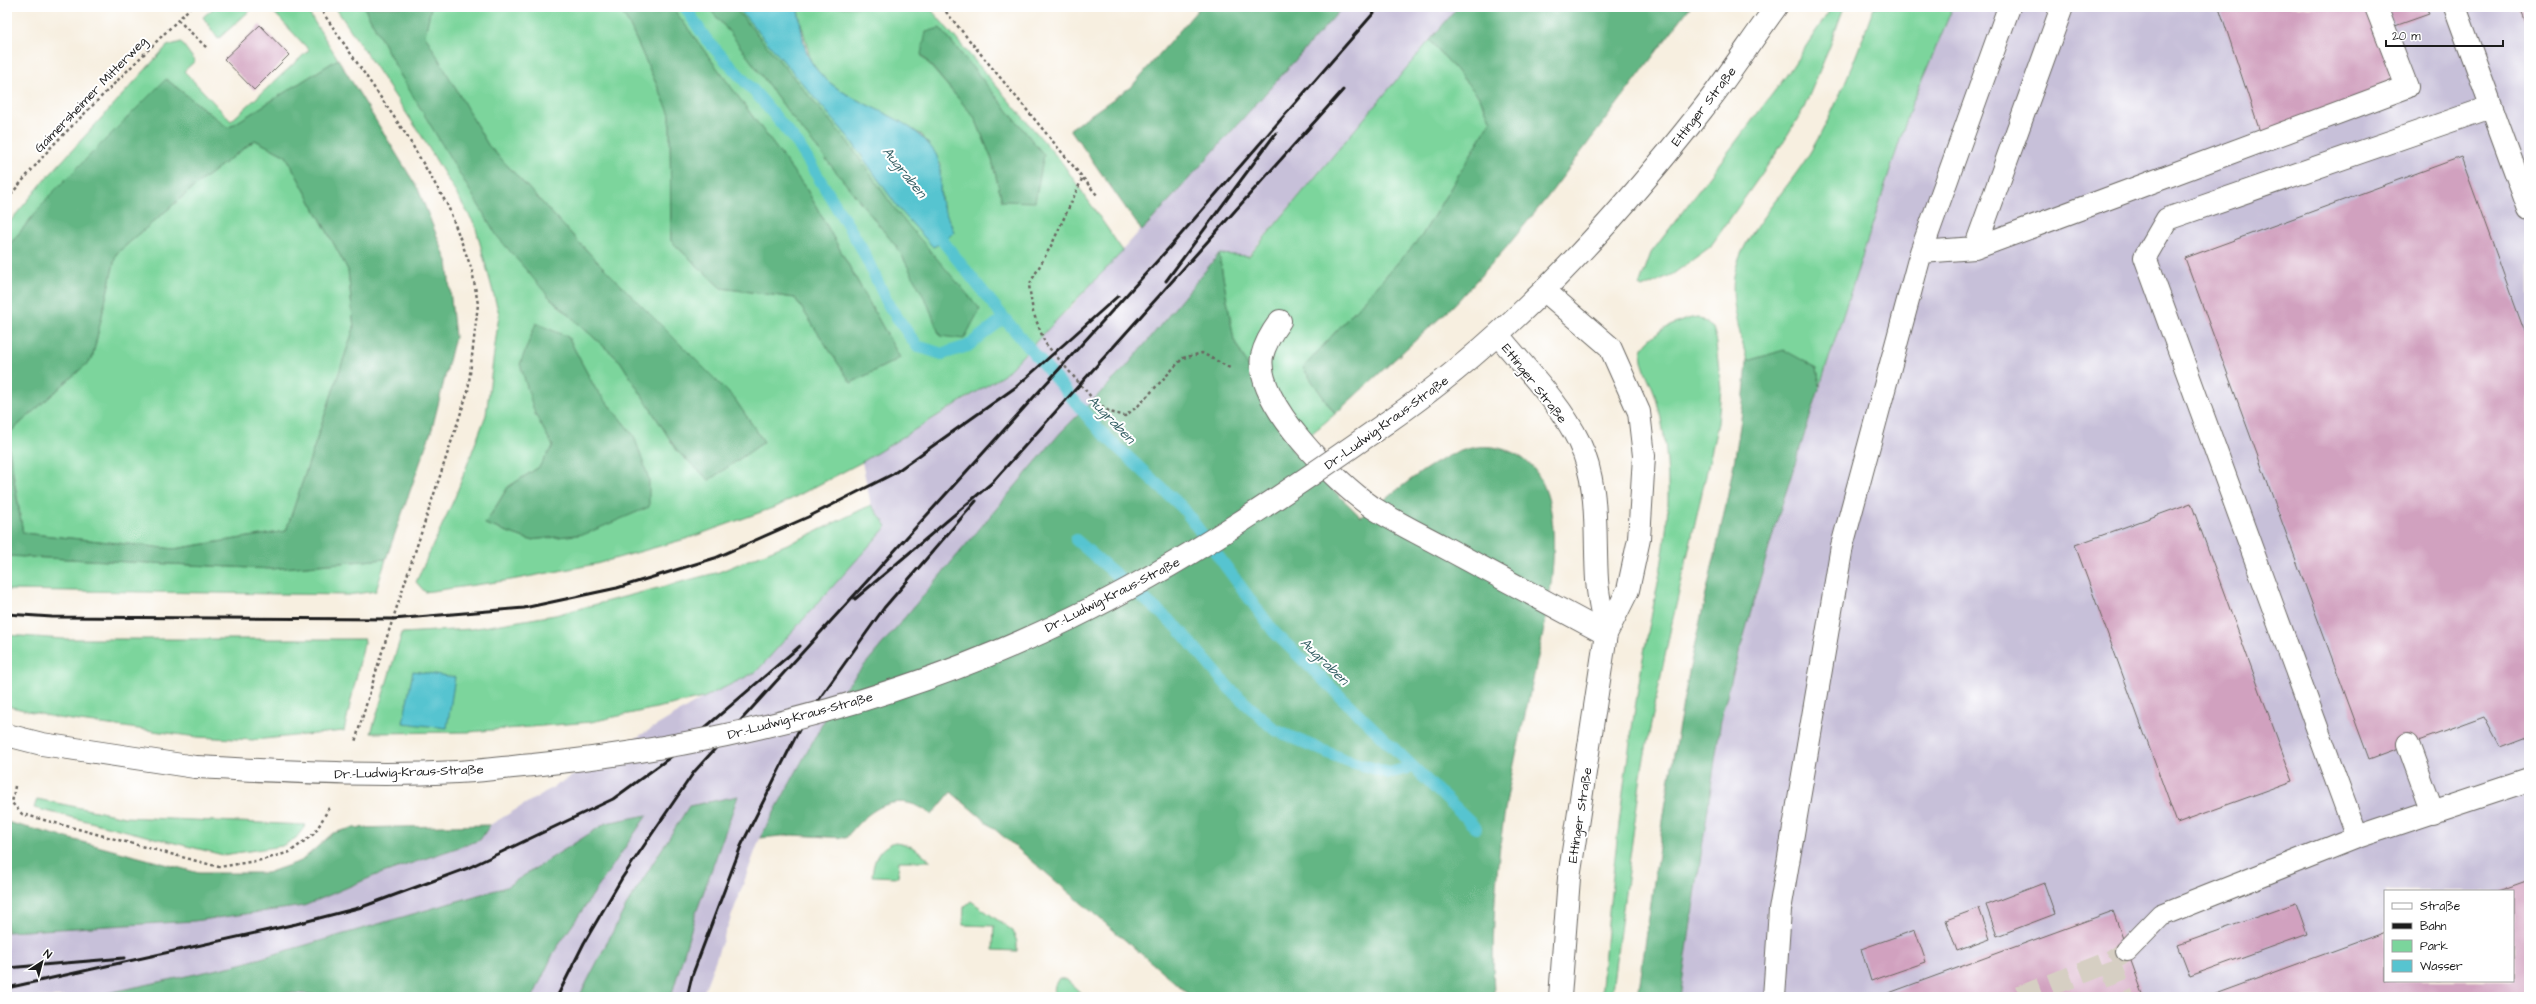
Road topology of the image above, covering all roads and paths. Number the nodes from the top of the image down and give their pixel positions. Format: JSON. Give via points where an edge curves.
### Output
{"nodes":[{"id":1,"x":191,"y":7,"type":"edge"},
{"id":2,"x":319,"y":7,"type":"edge"},
{"id":3,"x":942,"y":7,"type":"edge"},
{"id":4,"x":1776,"y":7,"type":"edge"},
{"id":5,"x":2009,"y":7,"type":"edge"},
{"id":6,"x":2062,"y":7,"type":"edge"},
{"id":7,"x":2376,"y":7,"type":"edge"},
{"id":8,"x":2454,"y":7,"type":"edge"},
{"id":9,"x":178,"y":20,"type":"junction"},
{"id":10,"x":208,"y":49,"type":"dead end"},
{"id":11,"x":2491,"y":107,"type":"junction"},
{"id":12,"x":1082,"y":179,"type":"junction"},
{"id":13,"x":1097,"y":195,"type":"dead end"},
{"id":14,"x":7,"y":199,"type":"edge"},
{"id":15,"x":2529,"y":209,"type":"edge"},
{"id":16,"x":1975,"y":248,"type":"junction"},
{"id":17,"x":1921,"y":252,"type":"junction"},
{"id":18,"x":1544,"y":291,"type":"junction"},
{"id":19,"x":1280,"y":321,"type":"dead end"},
{"id":20,"x":1498,"y":335,"type":"junction"},
{"id":21,"x":1232,"y":370,"type":"dead end"},
{"id":22,"x":1606,"y":634,"type":"junction"},
{"id":23,"x":7,"y":735,"type":"edge"},
{"id":24,"x":2408,"y":744,"type":"dead end"},
{"id":25,"x":353,"y":748,"type":"dead end"},
{"id":26,"x":2529,"y":780,"type":"edge"},
{"id":27,"x":15,"y":786,"type":"dead end"},
{"id":28,"x":331,"y":802,"type":"dead end"},
{"id":29,"x":2433,"y":813,"type":"junction"},
{"id":30,"x":2357,"y":837,"type":"junction"},
{"id":31,"x":2127,"y":950,"type":"tunnel mouth"},
{"id":32,"x":1560,"y":997,"type":"edge"},
{"id":33,"x":1774,"y":997,"type":"edge"}],
"edges":[{"from":1,"to":9,"type":"path","name":"Gaimersheimer Mitterweg"},
{"from":2,"to":25,"type":"path","via":[[407,136],[448,206],[472,270],[478,304],[468,391]]},
{"from":3,"to":12,"type":"path"},
{"from":4,"to":18,"type":"main road","name":"Ettinger Straße","via":[[1703,110],[1594,239]]},
{"from":5,"to":17,"type":"main road"},
{"from":6,"to":16,"type":"main road"},
{"from":7,"to":16,"type":"main road","via":[[2407,88]]},
{"from":8,"to":11,"type":"main road"},
{"from":9,"to":10,"type":"path"},
{"from":9,"to":14,"type":"path","name":"Gaimersheimer Mitterweg","via":[[52,146]]},
{"from":11,"to":15,"type":"main road"},
{"from":11,"to":30,"type":"main road","via":[[2167,219],[2145,257]]},
{"from":12,"to":13,"type":"path"},
{"from":12,"to":21,"type":"path","via":[[1052,244],[1029,285],[1033,312],[1045,343],[1092,398],[1110,412],[1125,416],[1138,406],[1183,358],[1202,353]]},
{"from":16,"to":17,"type":"main road"},
{"from":17,"to":33,"type":"main road","via":[[1842,546],[1780,910]]},
{"from":18,"to":20,"type":"main road","name":"Ettinger Straße"},
{"from":18,"to":22,"type":"main road","name":"Ettinger Straße","via":[[1610,347],[1638,412],[1644,456],[1639,539],[1628,590]]},
{"from":19,"to":22,"type":"main road","via":[[1268,338],[1262,357],[1263,376],[1273,399],[1297,436],[1336,478],[1372,508]]},
{"from":20,"to":22,"type":"main road","name":"Ettinger Straße","via":[[1553,402],[1579,442],[1593,487],[1597,533],[1597,581]]},
{"from":20,"to":23,"type":"main road","name":"Dr.-Ludwig-Kraus-Straße","bridge":true,"via":[[1427,395],[1259,512],[1176,562],[1071,618],[966,663],[855,702],[724,736],[595,758],[473,771],[330,774],[195,767],[42,744]]},
{"from":22,"to":32,"type":"main road","name":"Ettinger Straße","via":[[1569,878]]},
{"from":24,"to":29,"type":"main road"},
{"from":26,"to":29,"type":"main road"},
{"from":27,"to":28,"type":"path","via":[[12,802],[22,814],[219,867],[262,860],[290,852],[315,833]]},
{"from":29,"to":30,"type":"main road"},
{"from":30,"to":31,"type":"main road","via":[[2161,915]]}]}
